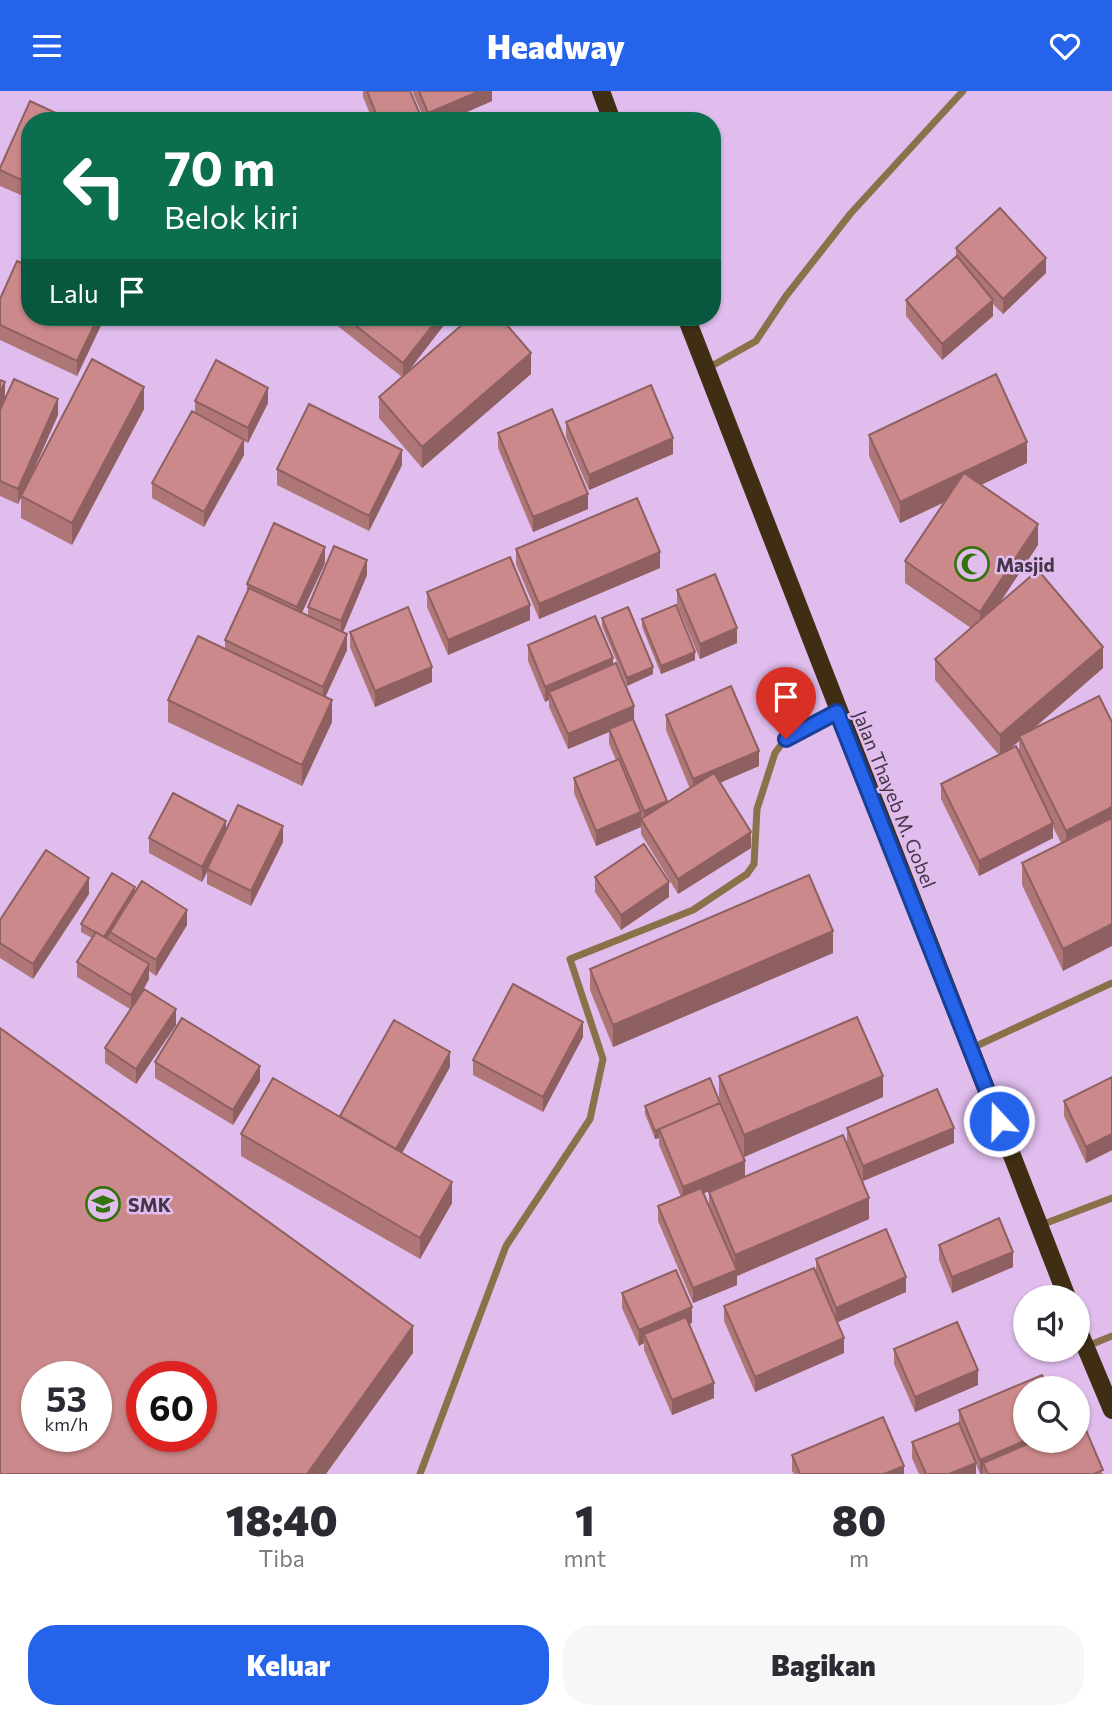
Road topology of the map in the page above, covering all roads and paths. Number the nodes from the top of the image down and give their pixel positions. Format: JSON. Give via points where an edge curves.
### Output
{"nodes":[{"id":1,"x":601,"y":91,"type":"edge"},
{"id":2,"x":963,"y":91,"type":"edge"},
{"id":3,"x":609,"y":112,"type":"edge"},
{"id":4,"x":689,"y":326,"type":"edge"},
{"id":5,"x":705,"y":369,"type":"junction"},
{"id":6,"x":837,"y":712,"type":"junction"},
{"id":7,"x":1112,"y":983,"type":"edge"},
{"id":8,"x":971,"y":1049,"type":"junction"},
{"id":9,"x":1112,"y":1198,"type":"edge"},
{"id":10,"x":1041,"y":1225,"type":"junction"},
{"id":11,"x":1063,"y":1285,"type":"edge"},
{"id":12,"x":1112,"y":1336,"type":"edge"},
{"id":13,"x":1090,"y":1345,"type":"edge"},
{"id":14,"x":1090,"y":1359,"type":"edge"},
{"id":15,"x":1112,"y":1410,"type":"edge"},
{"id":16,"x":420,"y":1474,"type":"edge"}],
"edges":[{"from":1,"to":3,"type":"main road"},
{"from":2,"to":5,"type":"street","via":[[851,213],[756,341]]},
{"from":4,"to":5,"type":"main road","name":"Jalan Thayeb M. Gobel"},
{"from":5,"to":6,"type":"main road","name":"Jalan Thayeb M. Gobel"},
{"from":6,"to":8,"type":"main road","name":"Jalan Thayeb M. Gobel"},
{"from":6,"to":16,"type":"street","via":[[786,739],[775,753],[757,809],[754,864],[747,874],[693,910],[570,959],[603,1059],[590,1119],[506,1246]]},
{"from":7,"to":8,"type":"street"},
{"from":8,"to":10,"type":"main road","name":"Jalan Thayeb M. Gobel"},
{"from":9,"to":10,"type":"street"},
{"from":10,"to":11,"type":"main road","name":"Jalan Thayeb M. Gobel"},
{"from":12,"to":13,"type":"street"},
{"from":14,"to":15,"type":"main road"}]}
